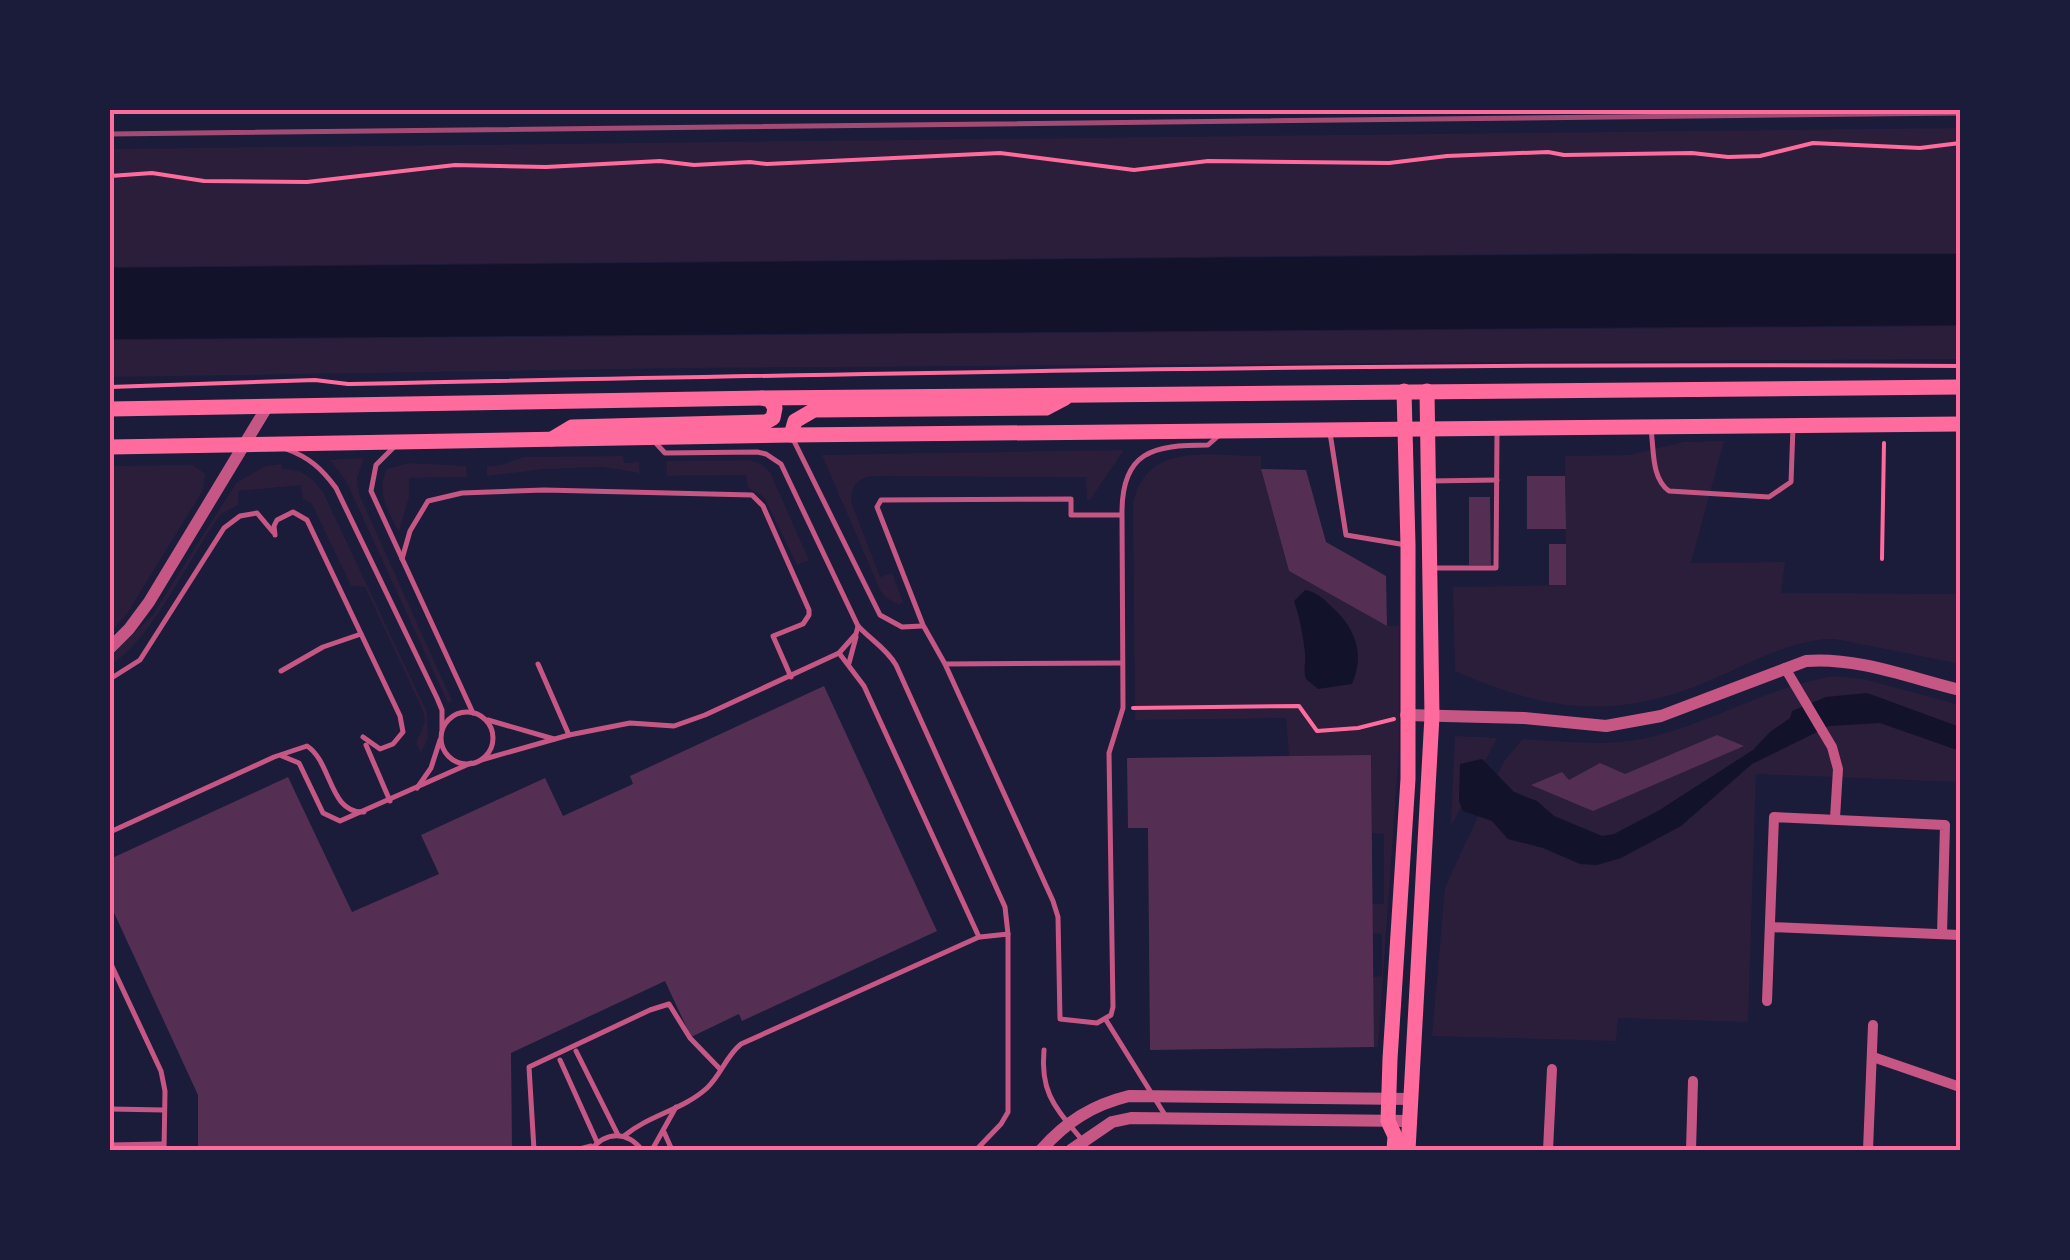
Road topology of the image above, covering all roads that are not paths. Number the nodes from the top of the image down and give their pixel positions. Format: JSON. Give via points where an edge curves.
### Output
{"nodes":[{"id":1,"x":1960,"y":387,"type":"edge"},
{"id":2,"x":1404,"y":391,"type":"junction"},
{"id":3,"x":1427,"y":391,"type":"junction"},
{"id":4,"x":1068,"y":396,"type":"junction"},
{"id":5,"x":762,"y":398,"type":"junction"},
{"id":6,"x":267,"y":406,"type":"junction"},
{"id":7,"x":110,"y":409,"type":"edge"},
{"id":8,"x":1793,"y":424,"type":"junction"},
{"id":9,"x":1960,"y":424,"type":"edge"},
{"id":10,"x":1651,"y":426,"type":"junction"},
{"id":11,"x":1426,"y":428,"type":"junction"},
{"id":12,"x":1497,"y":428,"type":"junction"},
{"id":13,"x":1405,"y":429,"type":"junction"},
{"id":14,"x":1329,"y":430,"type":"junction"},
{"id":15,"x":1222,"y":431,"type":"junction"},
{"id":16,"x":791,"y":435,"type":"junction"},
{"id":17,"x":651,"y":438,"type":"junction"},
{"id":18,"x":552,"y":439,"type":"junction"},
{"id":19,"x":413,"y":443,"type":"junction"},
{"id":20,"x":251,"y":445,"type":"junction"},
{"id":21,"x":110,"y":447,"type":"edge"},
{"id":22,"x":1428,"y":480,"type":"junction"},
{"id":23,"x":1497,"y":480,"type":"junction"},
{"id":24,"x":1122,"y":515,"type":"junction"},
{"id":25,"x":1408,"y":545,"type":"junction"},
{"id":26,"x":402,"y":559,"type":"junction"},
{"id":27,"x":1430,"y":568,"type":"junction"},
{"id":28,"x":924,"y":625,"type":"junction"},
{"id":29,"x":858,"y":626,"type":"junction"},
{"id":30,"x":361,"y":634,"type":"junction"},
{"id":31,"x":856,"y":634,"type":"junction"},
{"id":32,"x":110,"y":648,"type":"edge"},
{"id":33,"x":839,"y":653,"type":"junction"},
{"id":34,"x":849,"y":662,"type":"junction"},
{"id":35,"x":1123,"y":663,"type":"junction"},
{"id":36,"x":538,"y":664,"type":"dead end"},
{"id":37,"x":945,"y":664,"type":"junction"},
{"id":38,"x":1784,"y":668,"type":"junction"},
{"id":39,"x":281,"y":671,"type":"dead end"},
{"id":40,"x":792,"y":677,"type":"junction"},
{"id":41,"x":110,"y":678,"type":"edge"},
{"id":42,"x":1960,"y":690,"type":"edge"},
{"id":43,"x":473,"y":713,"type":"junction"},
{"id":44,"x":1406,"y":716,"type":"junction"},
{"id":45,"x":1432,"y":716,"type":"junction"},
{"id":46,"x":483,"y":718,"type":"junction"},
{"id":47,"x":442,"y":729,"type":"junction"},
{"id":48,"x":569,"y":735,"type":"junction"},
{"id":49,"x":441,"y":739,"type":"junction"},
{"id":50,"x":557,"y":740,"type":"junction"},
{"id":51,"x":274,"y":757,"type":"junction"},
{"id":52,"x":481,"y":760,"type":"junction"},
{"id":53,"x":471,"y":763,"type":"junction"},
{"id":54,"x":415,"y":790,"type":"junction"},
{"id":55,"x":390,"y":801,"type":"junction"},
{"id":56,"x":364,"y":812,"type":"junction"},
{"id":57,"x":1835,"y":818,"type":"junction"},
{"id":58,"x":110,"y":832,"type":"edge"},
{"id":59,"x":1770,"y":927,"type":"junction"},
{"id":60,"x":1008,"y":934,"type":"junction"},
{"id":61,"x":1942,"y":934,"type":"junction"},
{"id":62,"x":1960,"y":935,"type":"edge"},
{"id":63,"x":979,"y":937,"type":"junction"},
{"id":64,"x":110,"y":962,"type":"edge"},
{"id":65,"x":1767,"y":1001,"type":"dead end"},
{"id":66,"x":1106,"y":1020,"type":"junction"},
{"id":67,"x":1874,"y":1025,"type":"dead end"},
{"id":68,"x":1044,"y":1050,"type":"dead end"},
{"id":69,"x":576,"y":1051,"type":"dead end"},
{"id":70,"x":1873,"y":1057,"type":"junction"},
{"id":71,"x":560,"y":1060,"type":"dead end"},
{"id":72,"x":720,"y":1069,"type":"junction"},
{"id":73,"x":1552,"y":1069,"type":"dead end"},
{"id":74,"x":1693,"y":1080,"type":"dead end"},
{"id":75,"x":1960,"y":1087,"type":"edge"},
{"id":76,"x":1154,"y":1096,"type":"junction"},
{"id":77,"x":1411,"y":1099,"type":"junction"},
{"id":78,"x":1389,"y":1100,"type":"junction"},
{"id":79,"x":676,"y":1107,"type":"junction"},
{"id":80,"x":110,"y":1109,"type":"edge"},
{"id":81,"x":164,"y":1110,"type":"junction"},
{"id":82,"x":1166,"y":1117,"type":"junction"},
{"id":83,"x":1388,"y":1121,"type":"junction"},
{"id":84,"x":1408,"y":1121,"type":"junction"},
{"id":85,"x":1068,"y":1122,"type":"junction"},
{"id":86,"x":664,"y":1132,"type":"junction"},
{"id":87,"x":621,"y":1136,"type":"junction"},
{"id":88,"x":1082,"y":1140,"type":"junction"},
{"id":89,"x":110,"y":1146,"type":"edge"},
{"id":90,"x":594,"y":1146,"type":"edge"},
{"id":91,"x":164,"y":1147,"type":"edge"},
{"id":92,"x":534,"y":1150,"type":"edge"},
{"id":93,"x":576,"y":1150,"type":"edge"},
{"id":94,"x":642,"y":1150,"type":"edge"},
{"id":95,"x":652,"y":1150,"type":"edge"},
{"id":96,"x":672,"y":1150,"type":"edge"},
{"id":97,"x":976,"y":1150,"type":"edge"},
{"id":98,"x":1041,"y":1150,"type":"edge"},
{"id":99,"x":1071,"y":1150,"type":"edge"},
{"id":100,"x":1394,"y":1150,"type":"edge"},
{"id":101,"x":1408,"y":1150,"type":"edge"},
{"id":102,"x":1548,"y":1150,"type":"edge"},
{"id":103,"x":1690,"y":1150,"type":"edge"},
{"id":104,"x":1868,"y":1150,"type":"edge"}],
"edges":[{"from":1,"to":3,"type":"main road"},
{"from":2,"to":3,"type":"main road"},
{"from":2,"to":4,"type":"main road"},
{"from":2,"to":13,"type":"main road"},
{"from":3,"to":11,"type":"main road"},
{"from":4,"to":5,"type":"main road"},
{"from":4,"to":16,"type":"main road","via":[[1046,408],[814,410],[800,415]]},
{"from":5,"to":6,"type":"main road"},
{"from":5,"to":18,"type":"main road","via":[[776,408],[766,422],[572,427]]},
{"from":6,"to":7,"type":"main road"},
{"from":6,"to":20,"type":"street"},
{"from":8,"to":9,"type":"main road"},
{"from":8,"to":10,"type":"main road"},
{"from":8,"to":10,"type":"lane","via":[[1791,482],[1769,497],[1669,491],[1657,474]]},
{"from":10,"to":12,"type":"main road"},
{"from":11,"to":12,"type":"main road"},
{"from":11,"to":13,"type":"main road"},
{"from":11,"to":22,"type":"main road"},
{"from":12,"to":23,"type":"lane"},
{"from":13,"to":14,"type":"main road"},
{"from":13,"to":25,"type":"main road"},
{"from":14,"to":15,"type":"main road"},
{"from":14,"to":25,"type":"lane","via":[[1346,535]]},
{"from":15,"to":16,"type":"main road"},
{"from":15,"to":24,"type":"lane","via":[[1208,446],[1173,445],[1143,455],[1125,480]]},
{"from":16,"to":17,"type":"main road"},
{"from":16,"to":28,"type":"lane","via":[[880,615],[902,627]]},
{"from":17,"to":18,"type":"main road"},
{"from":17,"to":29,"type":"lane","via":[[665,453],[757,452],[782,464]]},
{"from":18,"to":19,"type":"main road"},
{"from":19,"to":20,"type":"main road"},
{"from":19,"to":26,"type":"lane","via":[[384,454],[371,479]]},
{"from":20,"to":21,"type":"main road"},
{"from":20,"to":32,"type":"street","via":[[149,602]]},
{"from":20,"to":47,"type":"lane","via":[[304,456],[336,488],[437,698]]},
{"from":22,"to":23,"type":"lane"},
{"from":22,"to":27,"type":"main road"},
{"from":23,"to":27,"type":"lane","via":[[1496,568]]},
{"from":24,"to":28,"type":"lane","via":[[1071,515],[1070,499],[881,500],[877,507]]},
{"from":24,"to":35,"type":"lane"},
{"from":25,"to":44,"type":"main road"},
{"from":26,"to":40,"type":"lane","via":[[428,501],[462,493],[752,495],[809,610],[802,624],[773,636]]},
{"from":26,"to":43,"type":"lane"},
{"from":27,"to":45,"type":"main road"},
{"from":28,"to":37,"type":"lane"},
{"from":29,"to":31,"type":"lane"},
{"from":29,"to":60,"type":"lane","via":[[896,665],[1004,907]]},
{"from":30,"to":39,"type":"lane"},
{"from":30,"to":41,"type":"lane","via":[[308,520],[284,515],[275,534],[257,513],[224,528],[140,660]]},
{"from":30,"to":55,"type":"lane","via":[[404,728],[388,747],[372,746],[363,737]]},
{"from":31,"to":33,"type":"lane"},
{"from":31,"to":34,"type":"lane"},
{"from":33,"to":34,"type":"lane"},
{"from":33,"to":40,"type":"lane"},
{"from":34,"to":63,"type":"lane"},
{"from":35,"to":37,"type":"lane"},
{"from":35,"to":66,"type":"lane","via":[[1123,708],[1109,753],[1113,1008]]},
{"from":36,"to":48,"type":"lane"},
{"from":37,"to":66,"type":"lane","via":[[1053,901],[1060,1019]]},
{"from":38,"to":42,"type":"street","via":[[1824,660],[1856,664]]},
{"from":38,"to":45,"type":"street","via":[[1662,716],[1606,726]]},
{"from":38,"to":57,"type":"street","via":[[1832,747],[1838,769]]},
{"from":40,"to":48,"type":"lane","via":[[674,726],[630,723]]},
{"from":43,"to":46,"type":"lane"},
{"from":43,"to":47,"type":"lane","via":[[457,714]]},
{"from":44,"to":45,"type":"street"},
{"from":44,"to":78,"type":"main road"},
{"from":45,"to":77,"type":"main road"},
{"from":46,"to":50,"type":"lane"},
{"from":46,"to":52,"type":"lane","via":[[492,742]]},
{"from":47,"to":49,"type":"lane"},
{"from":48,"to":50,"type":"lane"},
{"from":49,"to":53,"type":"lane","via":[[450,758]]},
{"from":49,"to":54,"type":"lane"},
{"from":50,"to":52,"type":"lane"},
{"from":51,"to":56,"type":"lane","via":[[298,763],[331,818]]},
{"from":51,"to":56,"type":"lane","via":[[308,746],[343,806]]},
{"from":51,"to":58,"type":"lane"},
{"from":52,"to":53,"type":"lane"},
{"from":53,"to":54,"type":"lane"},
{"from":54,"to":55,"type":"lane"},
{"from":55,"to":56,"type":"lane"},
{"from":57,"to":59,"type":"street","via":[[1774,818]]},
{"from":57,"to":61,"type":"street","via":[[1945,825]]},
{"from":59,"to":61,"type":"street"},
{"from":59,"to":65,"type":"street"},
{"from":60,"to":63,"type":"lane"},
{"from":60,"to":97,"type":"lane","via":[[1008,1112]]},
{"from":61,"to":62,"type":"street"},
{"from":63,"to":72,"type":"lane","via":[[741,1044]]},
{"from":64,"to":81,"type":"lane","via":[[161,1071]]},
{"from":66,"to":76,"type":"lane"},
{"from":67,"to":70,"type":"street"},
{"from":68,"to":85,"type":"lane","via":[[1044,1087]]},
{"from":69,"to":87,"type":"lane"},
{"from":70,"to":75,"type":"street"},
{"from":70,"to":104,"type":"street"},
{"from":71,"to":90,"type":"lane"},
{"from":72,"to":79,"type":"lane","via":[[710,1086]]},
{"from":72,"to":92,"type":"lane","via":[[669,1004],[650,1010],[529,1067]]},
{"from":73,"to":102,"type":"street"},
{"from":74,"to":103,"type":"street"},
{"from":76,"to":78,"type":"street"},
{"from":76,"to":82,"type":"lane"},
{"from":76,"to":85,"type":"street","via":[[1104,1102]]},
{"from":77,"to":78,"type":"street"},
{"from":77,"to":84,"type":"main road"},
{"from":78,"to":83,"type":"main road"},
{"from":79,"to":86,"type":"lane"},
{"from":79,"to":87,"type":"lane"},
{"from":80,"to":81,"type":"lane"},
{"from":81,"to":91,"type":"lane"},
{"from":82,"to":83,"type":"street"},
{"from":82,"to":88,"type":"street","via":[[1112,1122]]},
{"from":83,"to":84,"type":"street"},
{"from":83,"to":100,"type":"main road"},
{"from":84,"to":101,"type":"main road"},
{"from":85,"to":88,"type":"lane"},
{"from":85,"to":98,"type":"street"},
{"from":86,"to":95,"type":"lane"},
{"from":86,"to":96,"type":"lane"},
{"from":87,"to":90,"type":"lane"},
{"from":87,"to":94,"type":"lane"},
{"from":88,"to":99,"type":"street"},
{"from":89,"to":91,"type":"lane"},
{"from":90,"to":93,"type":"lane"}]}
